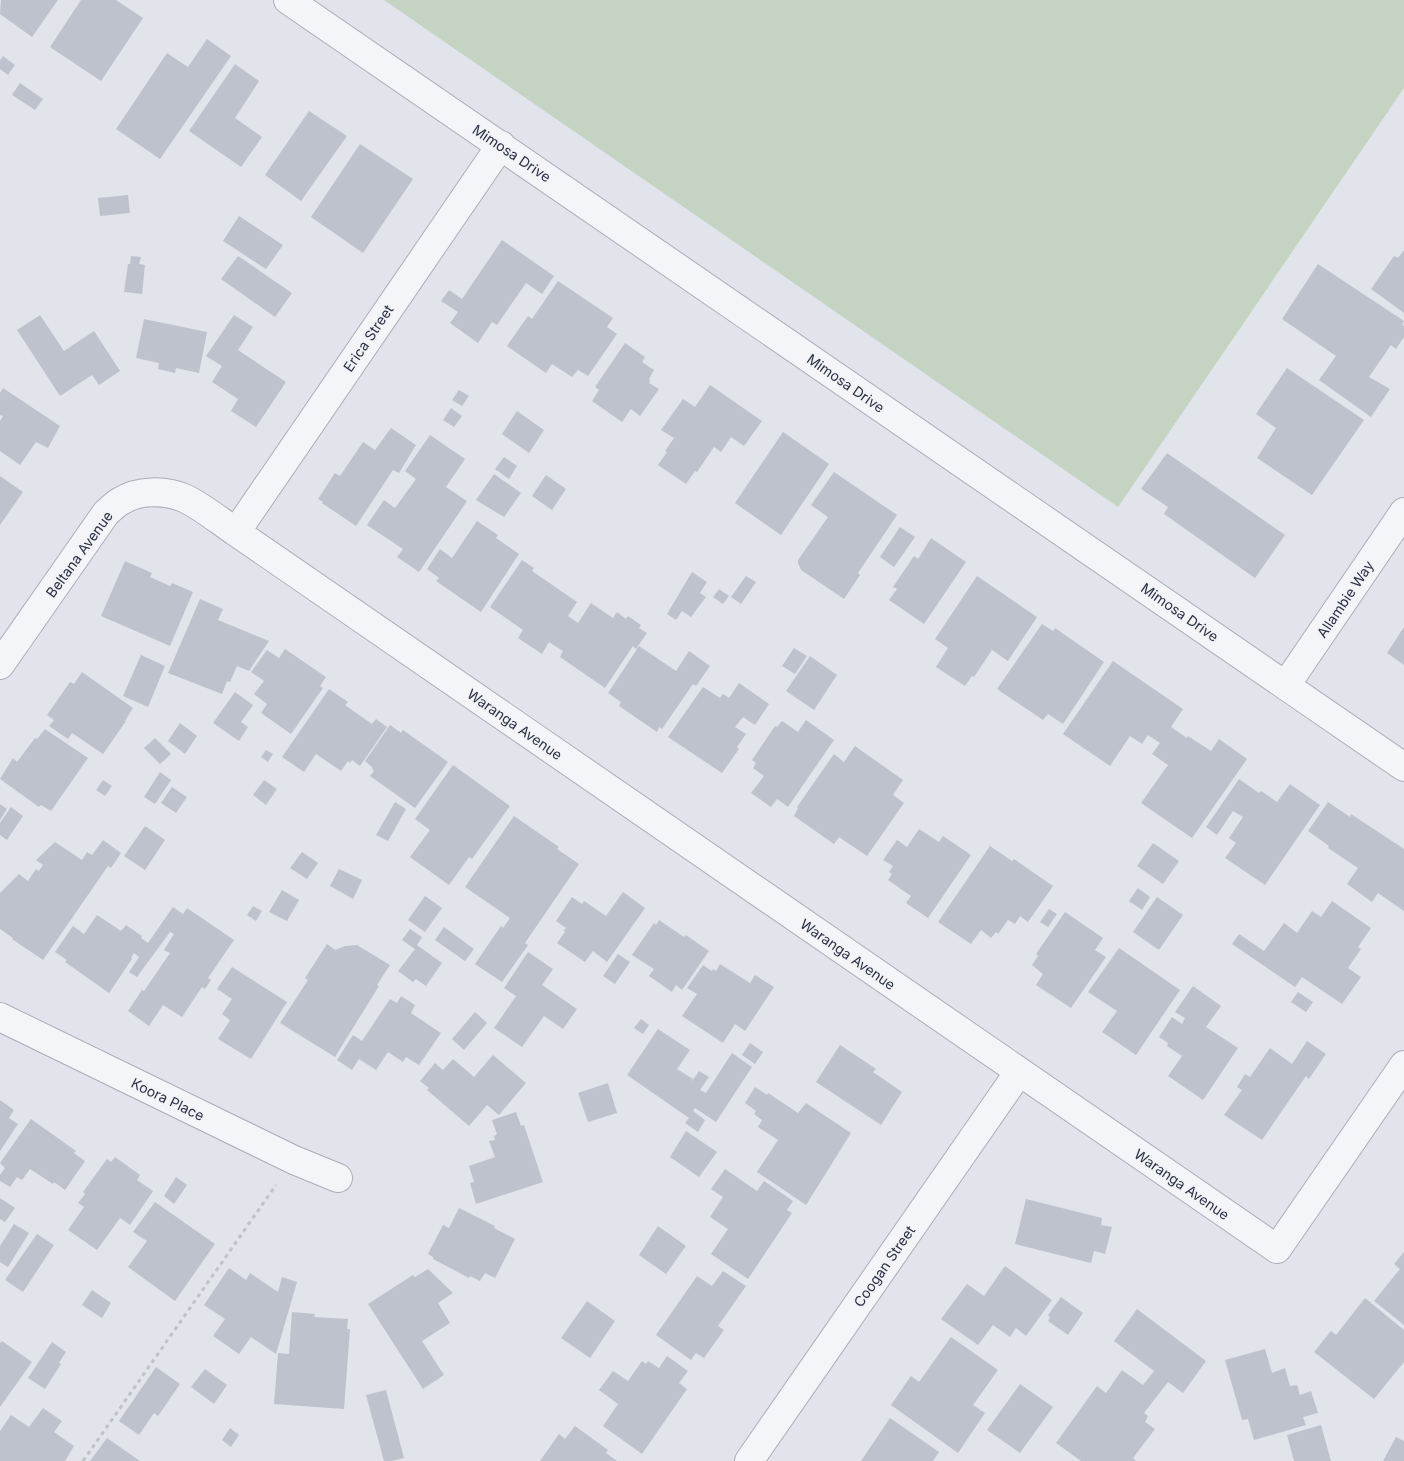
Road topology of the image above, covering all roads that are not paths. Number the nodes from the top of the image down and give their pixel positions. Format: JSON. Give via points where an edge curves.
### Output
{"nodes":[{"id":1,"x":288,"y":0,"type":"edge"},
{"id":2,"x":500,"y":145,"type":"junction"},
{"id":3,"x":1404,"y":512,"type":"edge"},
{"id":4,"x":236,"y":532,"type":"junction"},
{"id":5,"x":0,"y":665,"type":"edge"},
{"id":6,"x":1286,"y":685,"type":"junction"},
{"id":7,"x":1404,"y":766,"type":"edge"},
{"id":8,"x":0,"y":1017,"type":"edge"},
{"id":9,"x":1404,"y":1065,"type":"edge"},
{"id":10,"x":1019,"y":1072,"type":"junction"},
{"id":11,"x":338,"y":1178,"type":"dead end"},
{"id":12,"x":748,"y":1461,"type":"edge"}],
"edges":[{"from":1,"to":2,"type":"street","name":"Mimosa Drive"},
{"from":2,"to":4,"type":"street","name":"Erica Street"},
{"from":2,"to":6,"type":"street","name":"Mimosa Drive"},
{"from":3,"to":6,"type":"street","name":"Allambie Way"},
{"from":4,"to":5,"type":"street","name":"Beltana Avenue","via":[[186,498],[152,492],[135,494],[120,501],[106,513]]},
{"from":4,"to":10,"type":"street","name":"Waranga Avenue"},
{"from":6,"to":7,"type":"street","name":"Mimosa Drive"},
{"from":8,"to":11,"type":"street","name":"Koora Place","via":[[294,1160]]},
{"from":9,"to":10,"type":"street","name":"Waranga Avenue","via":[[1277,1249]]},
{"from":10,"to":12,"type":"street","name":"Coogan Street"}]}
